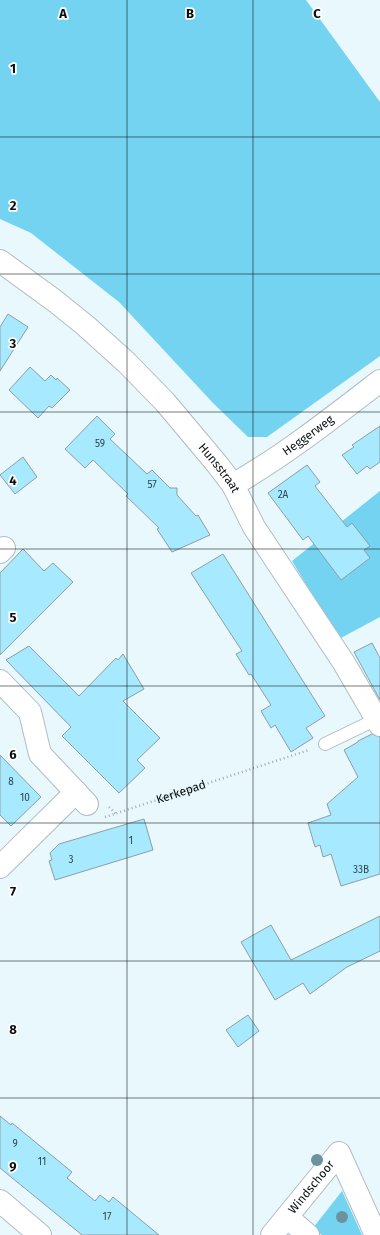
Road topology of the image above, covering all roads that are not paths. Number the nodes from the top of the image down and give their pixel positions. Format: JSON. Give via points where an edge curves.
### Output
{"nodes":[{"id":1,"x":0,"y":260,"type":"edge"},
{"id":2,"x":380,"y":381,"type":"edge"},
{"id":3,"x":233,"y":485,"type":"junction"},
{"id":4,"x":1,"y":684,"type":"edge"},
{"id":5,"x":378,"y":722,"type":"edge"},
{"id":6,"x":325,"y":744,"type":"road end"},
{"id":7,"x":0,"y":866,"type":"edge"},
{"id":8,"x":0,"y":1201,"type":"edge"},
{"id":9,"x":287,"y":1217,"type":"junction"},
{"id":10,"x":40,"y":1235,"type":"edge"},
{"id":11,"x":272,"y":1235,"type":"edge"},
{"id":12,"x":308,"y":1235,"type":"edge"},
{"id":13,"x":376,"y":1235,"type":"edge"}],
"edges":[{"from":1,"to":3,"type":"street","name":"Hunsstraat","via":[[62,306],[127,363],[165,402]]},
{"from":2,"to":3,"type":"street","name":"Heggerweg","via":[[297,443]]},
{"from":3,"to":5,"type":"street","name":"Hunsstraat","via":[[254,527],[344,662]]},
{"from":4,"to":7,"type":"street","via":[[30,712],[40,754],[89,805]]},
{"from":5,"to":6,"type":"lane"},
{"from":8,"to":10,"type":"street"},
{"from":9,"to":11,"type":"street","name":"Windschoor"},
{"from":9,"to":12,"type":"street","name":"Windschoor"},
{"from":9,"to":13,"type":"street","name":"Windschoor","via":[[338,1153]]}]}
